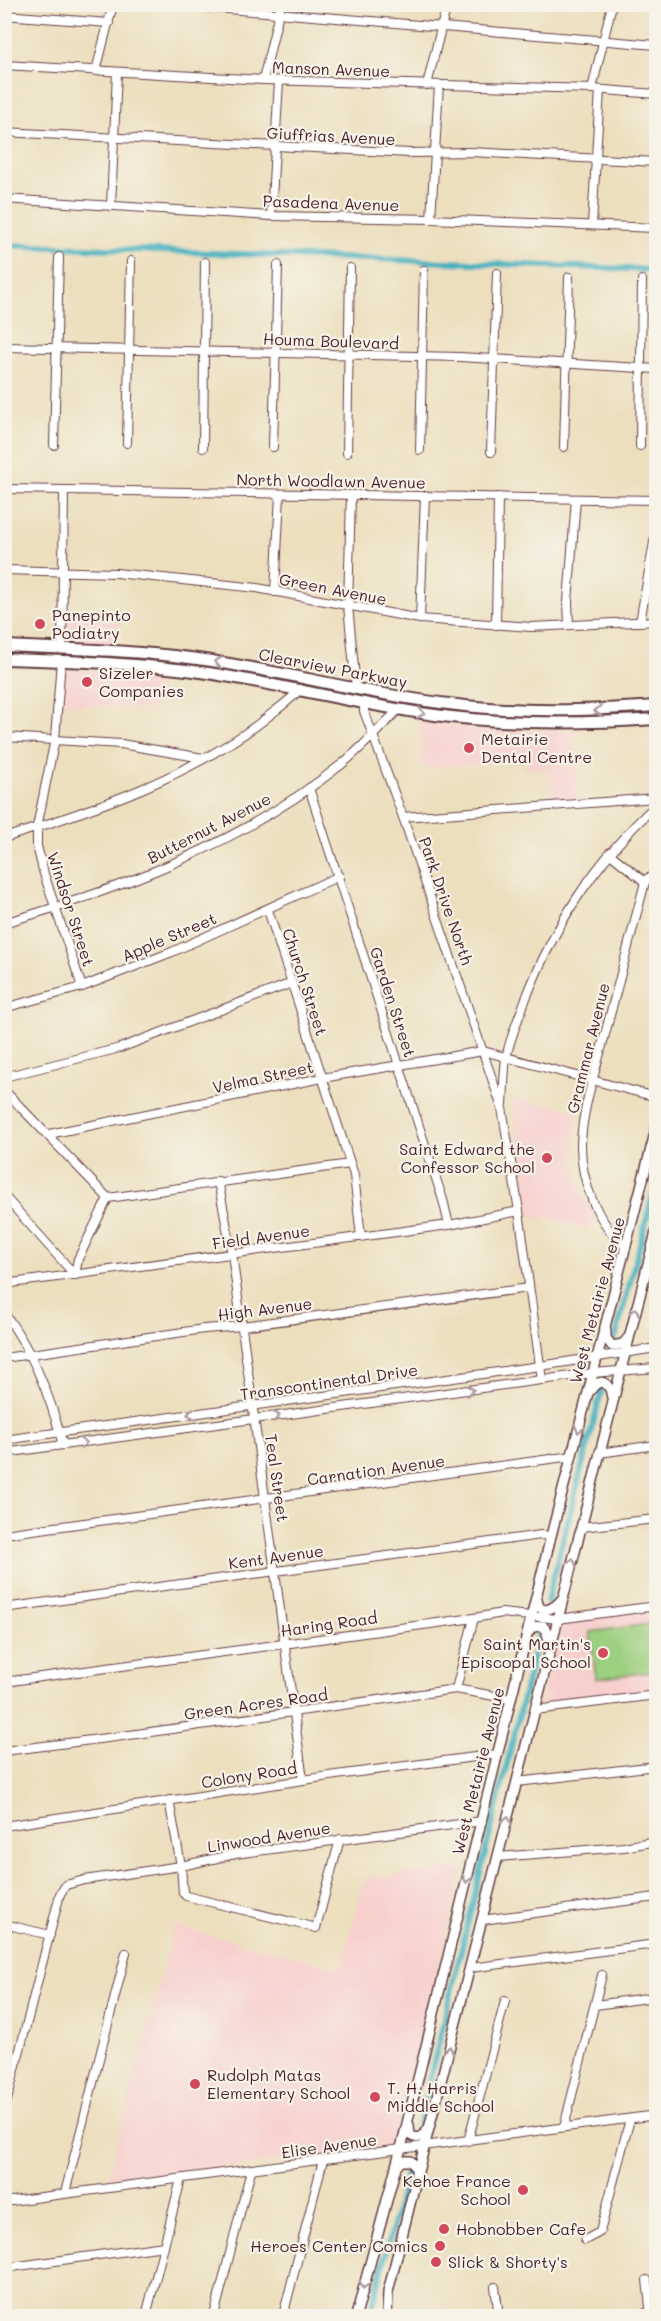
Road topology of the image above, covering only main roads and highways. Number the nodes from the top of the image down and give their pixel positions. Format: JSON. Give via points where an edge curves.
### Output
{"nodes":[{"id":1,"x":4,"y":646,"type":"edge"},
{"id":2,"x":62,"y":648,"type":"junction"},
{"id":3,"x":87,"y":649,"type":"junction"},
{"id":4,"x":4,"y":659,"type":"edge"},
{"id":5,"x":36,"y":660,"type":"junction"},
{"id":6,"x":61,"y":661,"type":"junction"},
{"id":7,"x":356,"y":688,"type":"junction"},
{"id":8,"x":305,"y":690,"type":"junction"},
{"id":9,"x":406,"y":698,"type":"junction"},
{"id":10,"x":364,"y":703,"type":"junction"},
{"id":11,"x":657,"y":706,"type":"edge"},
{"id":12,"x":657,"y":719,"type":"edge"},
{"id":13,"x":657,"y":1129,"type":"edge"},
{"id":14,"x":657,"y":1232,"type":"edge"},
{"id":15,"x":606,"y":1324,"type":"junction"},
{"id":16,"x":629,"y":1337,"type":"junction"},
{"id":17,"x":588,"y":1395,"type":"junction"},
{"id":18,"x":612,"y":1401,"type":"junction"},
{"id":19,"x":537,"y":1594,"type":"junction"},
{"id":20,"x":564,"y":1596,"type":"junction"},
{"id":21,"x":528,"y":1633,"type":"junction"},
{"id":22,"x":550,"y":1653,"type":"junction"},
{"id":23,"x":410,"y":2110,"type":"junction"},
{"id":24,"x":429,"y":2127,"type":"junction"},
{"id":25,"x":395,"y":2168,"type":"junction"},
{"id":26,"x":416,"y":2180,"type":"junction"},
{"id":27,"x":356,"y":2316,"type":"edge"},
{"id":28,"x":387,"y":2316,"type":"edge"}],
"edges":[{"from":1,"to":2,"type":"highway","name":"Clearview Parkway"},
{"from":2,"to":3,"type":"highway","name":"Clearview Parkway"},
{"from":2,"to":5,"type":"highway","via":[[58,655],[40,656]]},
{"from":3,"to":6,"type":"highway","via":[[82,655],[64,655]]},
{"from":7,"to":3,"type":"highway","name":"Clearview Parkway","one_way":true,"via":[[191,658]]},
{"from":4,"to":5,"type":"highway","name":"Clearview Parkway"},
{"from":5,"to":6,"type":"highway","name":"Clearview Parkway"},
{"from":6,"to":8,"type":"highway","name":"Clearview Parkway","via":[[172,669]]},
{"from":7,"to":8,"type":"highway","via":[[353,695]]},
{"from":7,"to":9,"type":"highway","name":"Clearview Parkway"},
{"from":8,"to":10,"type":"highway","name":"Clearview Parkway"},
{"from":9,"to":10,"type":"highway","via":[[369,697]]},
{"from":11,"to":9,"type":"highway","name":"Clearview Parkway","one_way":true,"via":[[528,711]]},
{"from":10,"to":12,"type":"highway","name":"Clearview Parkway","one_way":true,"via":[[467,719],[525,723]]},
{"from":13,"to":15,"type":"main road","name":"West Metairie Avenue"},
{"from":16,"to":14,"type":"main road","one_way":true},
{"from":15,"to":16,"type":"main road","via":[[606,1338],[612,1346],[623,1344]]},
{"from":15,"to":17,"type":"main road","name":"West Metairie Avenue"},
{"from":16,"to":18,"type":"main road"},
{"from":17,"to":18,"type":"main road","via":[[602,1382],[611,1389]]},
{"from":17,"to":19,"type":"main road","name":"West Metairie Avenue","one_way":true},
{"from":20,"to":18,"type":"main road","one_way":true},
{"from":19,"to":20,"type":"main road","via":[[537,1604],[548,1611]]},
{"from":19,"to":21,"type":"main road","name":"West Metairie Avenue"},
{"from":20,"to":22,"type":"main road"},
{"from":21,"to":22,"type":"main road","via":[[532,1627],[543,1626],[550,1640]]},
{"from":21,"to":23,"type":"main road","name":"West Metairie Avenue","one_way":true},
{"from":24,"to":22,"type":"main road","one_way":true},
{"from":23,"to":24,"type":"main road","via":[[410,2135],[418,2138]]},
{"from":23,"to":25,"type":"main road","name":"West Metairie Avenue"},
{"from":24,"to":26,"type":"main road"},
{"from":25,"to":26,"type":"main road","via":[[401,2160],[411,2161],[416,2168]]},
{"from":25,"to":27,"type":"main road","name":"West Metairie Avenue","one_way":true},
{"from":26,"to":28,"type":"main road","via":[[388,2292]]}]}
